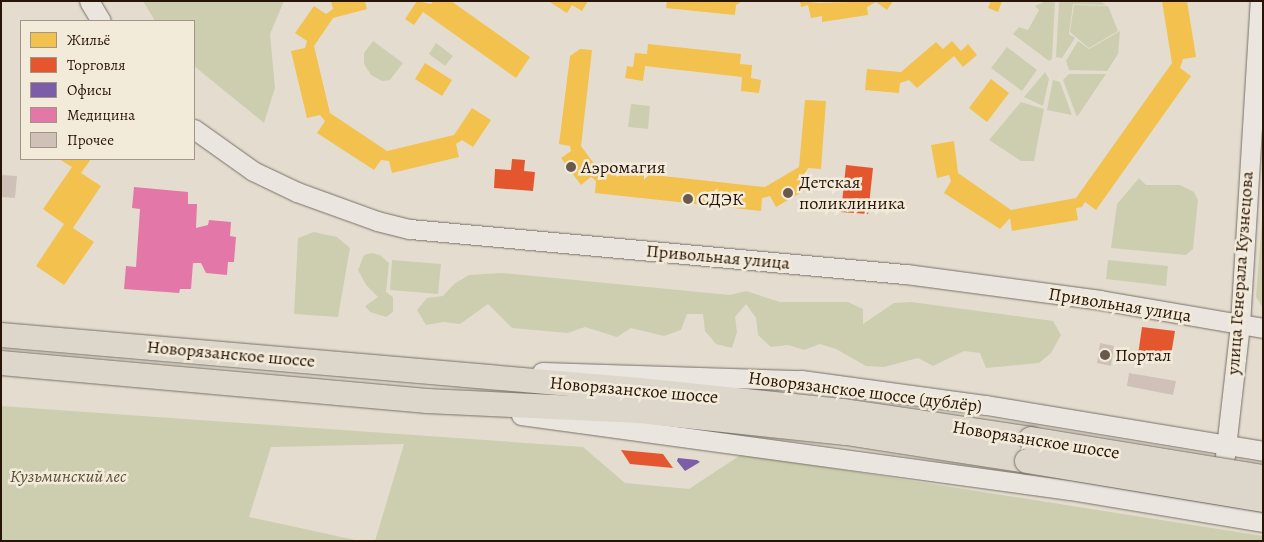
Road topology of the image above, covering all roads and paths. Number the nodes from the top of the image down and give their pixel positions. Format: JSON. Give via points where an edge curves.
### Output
{"nodes":[{"id":1,"x":89,"y":1,"type":"edge"},
{"id":2,"x":1260,"y":1,"type":"edge"},
{"id":3,"x":100,"y":20,"type":"edge"},
{"id":4,"x":195,"y":130,"type":"edge"},
{"id":5,"x":1240,"y":324,"type":"junction"},
{"id":6,"x":1263,"y":328,"type":"edge"},
{"id":7,"x":1,"y":334,"type":"edge"},
{"id":8,"x":1,"y":363,"type":"edge"},
{"id":9,"x":433,"y":372,"type":"junction"},
{"id":10,"x":439,"y":402,"type":"junction"},
{"id":11,"x":1226,"y":444,"type":"junction"},
{"id":12,"x":1029,"y":450,"type":"junction"},
{"id":13,"x":1263,"y":451,"type":"edge"},
{"id":14,"x":1263,"y":478,"type":"edge"},
{"id":15,"x":1263,"y":500,"type":"edge"},
{"id":16,"x":1220,"y":515,"type":"junction"},
{"id":17,"x":1263,"y":522,"type":"edge"}],
"edges":[{"from":1,"to":3,"type":"main road"},
{"from":2,"to":5,"type":"main road","name":"улица Генерала Кузнецова"},
{"from":4,"to":5,"type":"main road","name":"Привольная улица","via":[[253,171],[297,192],[377,221],[410,229],[906,274],[1100,300]]},
{"from":5,"to":6,"type":"main road","name":"Привольная улица"},
{"from":5,"to":11,"type":"main road","name":"улица Генерала Кузнецова"},
{"from":7,"to":9,"type":"highway","name":"Новорязанское шоссе"},
{"from":8,"to":10,"type":"highway","name":"Новорязанское шоссе"},
{"from":9,"to":11,"type":"main road","name":"Новорязанское шоссе (дублёр)","via":[[610,372],[800,380],[986,405]]},
{"from":9,"to":12,"type":"highway","name":"Новорязанское шоссе","via":[[844,411]]},
{"from":10,"to":12,"type":"highway","name":"Новорязанское шоссе","via":[[639,411]]},
{"from":10,"to":16,"type":"main road","via":[[592,426],[742,442],[822,458],[1070,490]]},
{"from":11,"to":13,"type":"main road","name":"Новорязанское шоссе (дублёр)"},
{"from":11,"to":16,"type":"main road","name":"улица Генерала Кузнецова"},
{"from":12,"to":14,"type":"highway","name":"Новорязанское шоссе","bridge":true},
{"from":12,"to":15,"type":"highway","name":"Новорязанское шоссе","bridge":true},
{"from":16,"to":17,"type":"main road"}]}
